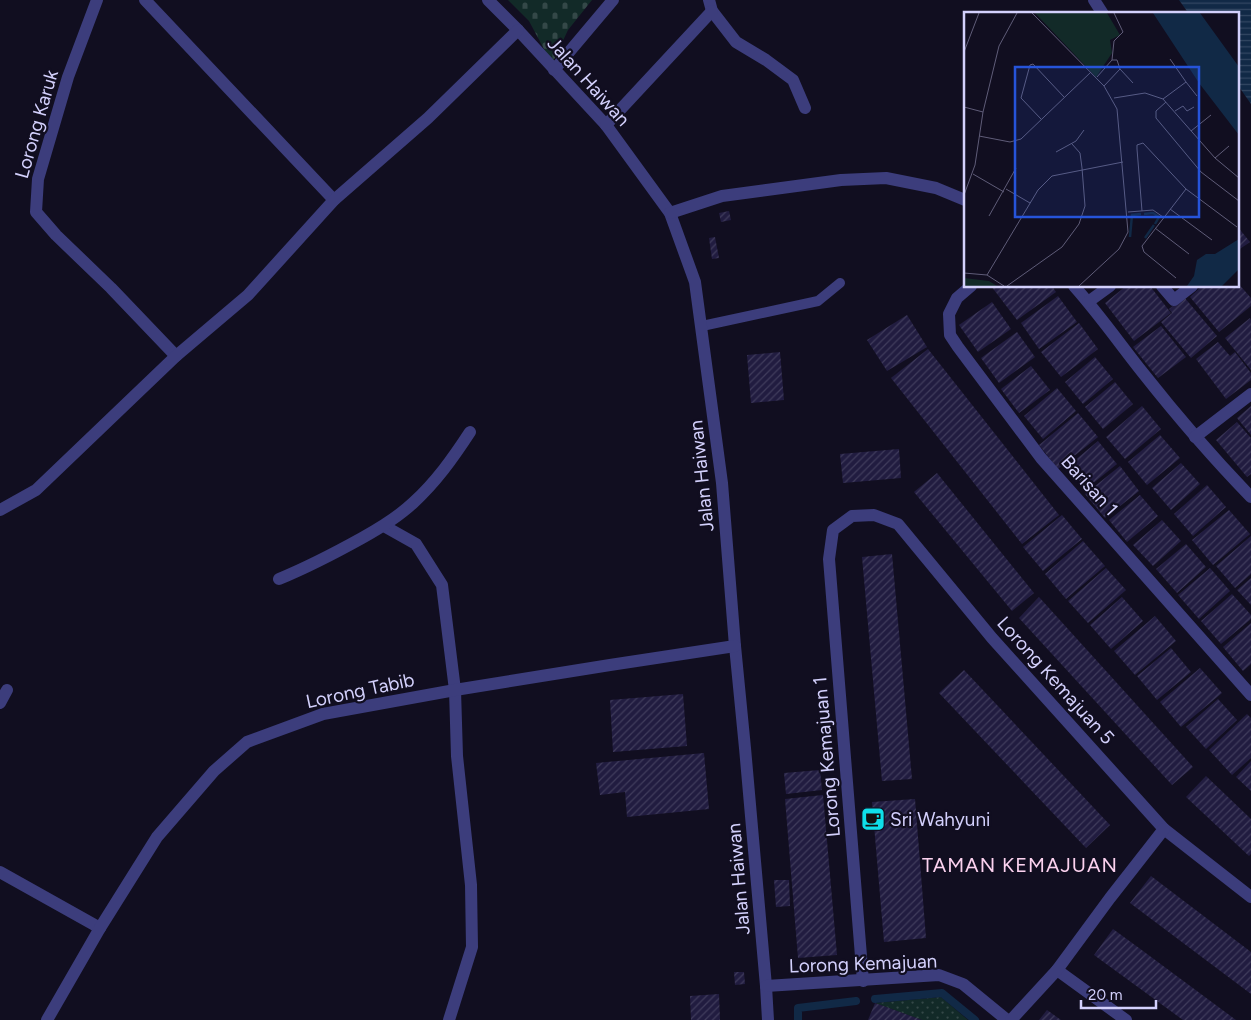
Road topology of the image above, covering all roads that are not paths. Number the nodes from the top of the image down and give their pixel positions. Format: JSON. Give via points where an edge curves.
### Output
{"nodes":[{"id":1,"x":97,"y":0,"type":"edge"},
{"id":2,"x":145,"y":0,"type":"edge"},
{"id":3,"x":488,"y":0,"type":"edge"},
{"id":4,"x":613,"y":0,"type":"edge"},
{"id":5,"x":1094,"y":0,"type":"edge"},
{"id":6,"x":710,"y":5,"type":"edge"},
{"id":7,"x":1102,"y":12,"type":"edge"},
{"id":8,"x":518,"y":30,"type":"junction"},
{"id":9,"x":554,"y":70,"type":"junction"},
{"id":10,"x":805,"y":108,"type":"dead end"},
{"id":11,"x":606,"y":125,"type":"junction"},
{"id":12,"x":334,"y":200,"type":"junction"},
{"id":13,"x":964,"y":200,"type":"edge"},
{"id":14,"x":670,"y":213,"type":"junction"},
{"id":15,"x":840,"y":283,"type":"dead end"},
{"id":16,"x":969,"y":288,"type":"edge"},
{"id":17,"x":1076,"y":288,"type":"edge"},
{"id":18,"x":1107,"y":288,"type":"edge"},
{"id":19,"x":1164,"y":288,"type":"edge"},
{"id":20,"x":1189,"y":288,"type":"edge"},
{"id":21,"x":1088,"y":302,"type":"junction"},
{"id":22,"x":702,"y":326,"type":"junction"},
{"id":23,"x":176,"y":356,"type":"junction"},
{"id":24,"x":1251,"y":394,"type":"edge"},
{"id":25,"x":470,"y":432,"type":"dead end"},
{"id":26,"x":1195,"y":436,"type":"junction"},
{"id":27,"x":1251,"y":497,"type":"edge"},
{"id":28,"x":0,"y":510,"type":"edge"},
{"id":29,"x":384,"y":526,"type":"junction"},
{"id":30,"x":833,"y":530,"type":"joint"},
{"id":31,"x":279,"y":579,"type":"dead end"},
{"id":32,"x":735,"y":646,"type":"junction"},
{"id":33,"x":6,"y":690,"type":"dead end"},
{"id":34,"x":456,"y":690,"type":"junction"},
{"id":35,"x":1251,"y":695,"type":"edge"},
{"id":36,"x":0,"y":703,"type":"edge"},
{"id":37,"x":1164,"y":828,"type":"junction"},
{"id":38,"x":0,"y":872,"type":"edge"},
{"id":39,"x":1251,"y":898,"type":"edge"},
{"id":40,"x":100,"y":928,"type":"junction"},
{"id":41,"x":1057,"y":970,"type":"junction"},
{"id":42,"x":863,"y":981,"type":"junction"},
{"id":43,"x":766,"y":986,"type":"junction"},
{"id":44,"x":47,"y":1020,"type":"edge"},
{"id":45,"x":449,"y":1020,"type":"edge"},
{"id":46,"x":768,"y":1020,"type":"edge"},
{"id":47,"x":1007,"y":1020,"type":"edge"},
{"id":48,"x":1011,"y":1020,"type":"edge"},
{"id":49,"x":1126,"y":1020,"type":"edge"}],
"edges":[{"from":1,"to":23,"type":"street","name":"Lorong Karuk","via":[[68,77],[38,178],[36,212]]},
{"from":2,"to":12,"type":"street"},
{"from":3,"to":8,"type":"street","name":"Jalan Haiwan"},
{"from":4,"to":9,"type":"street"},
{"from":5,"to":7,"type":"street"},
{"from":6,"to":10,"type":"street","via":[[736,42],[793,80]]},
{"from":6,"to":11,"type":"street"},
{"from":8,"to":9,"type":"street","name":"Jalan Haiwan"},
{"from":8,"to":12,"type":"street","via":[[428,118]]},
{"from":9,"to":11,"type":"street","name":"Jalan Haiwan"},
{"from":11,"to":14,"type":"street","name":"Jalan Haiwan"},
{"from":12,"to":23,"type":"street","via":[[248,295]]},
{"from":13,"to":14,"type":"street","via":[[936,188],[886,178],[868,178],[722,196]]},
{"from":14,"to":22,"type":"street","name":"Jalan Haiwan","via":[[695,282]]},
{"from":15,"to":22,"type":"lane","via":[[818,301]]},
{"from":16,"to":35,"type":"street","name":"Barisan 1","via":[[957,298],[949,314],[950,335],[958,347],[1041,458]]},
{"from":17,"to":21,"type":"street"},
{"from":18,"to":21,"type":"street"},
{"from":19,"to":20,"type":"street","via":[[1174,300]]},
{"from":21,"to":26,"type":"street"},
{"from":22,"to":32,"type":"street","name":"Jalan Haiwan","via":[[722,483]]},
{"from":23,"to":28,"type":"street","via":[[36,490]]},
{"from":24,"to":26,"type":"street"},
{"from":25,"to":29,"type":"street","via":[[446,468],[412,504]]},
{"from":26,"to":27,"type":"street"},
{"from":29,"to":31,"type":"street","via":[[315,564]]},
{"from":29,"to":34,"type":"street","via":[[416,544],[442,585]]},
{"from":30,"to":37,"type":"street","name":"Lorong Kemajuan 5","via":[[852,516],[874,514],[898,524],[992,638]]},
{"from":30,"to":42,"type":"street","name":"Lorong Kemajuan 1","via":[[829,558]]},
{"from":32,"to":34,"type":"street","name":"Lorong Tabib"},
{"from":32,"to":43,"type":"street","name":"Jalan Haiwan"},
{"from":33,"to":36,"type":"street"},
{"from":34,"to":40,"type":"street","name":"Lorong Tabib","via":[[323,714],[247,742],[214,771],[157,837]]},
{"from":34,"to":45,"type":"street","via":[[457,756],[471,884],[472,947]]},
{"from":37,"to":39,"type":"street","name":"Lorong Kemajuan 5"},
{"from":37,"to":41,"type":"street"},
{"from":38,"to":40,"type":"street"},
{"from":40,"to":44,"type":"street","name":"Lorong Tabib"},
{"from":41,"to":48,"type":"street"},
{"from":41,"to":49,"type":"street"},
{"from":42,"to":43,"type":"street","name":"Lorong Kemajuan"},
{"from":42,"to":47,"type":"street","name":"Lorong Kemajuan","via":[[939,975],[963,984]]},
{"from":43,"to":46,"type":"street","name":"Jalan Haiwan"}]}
